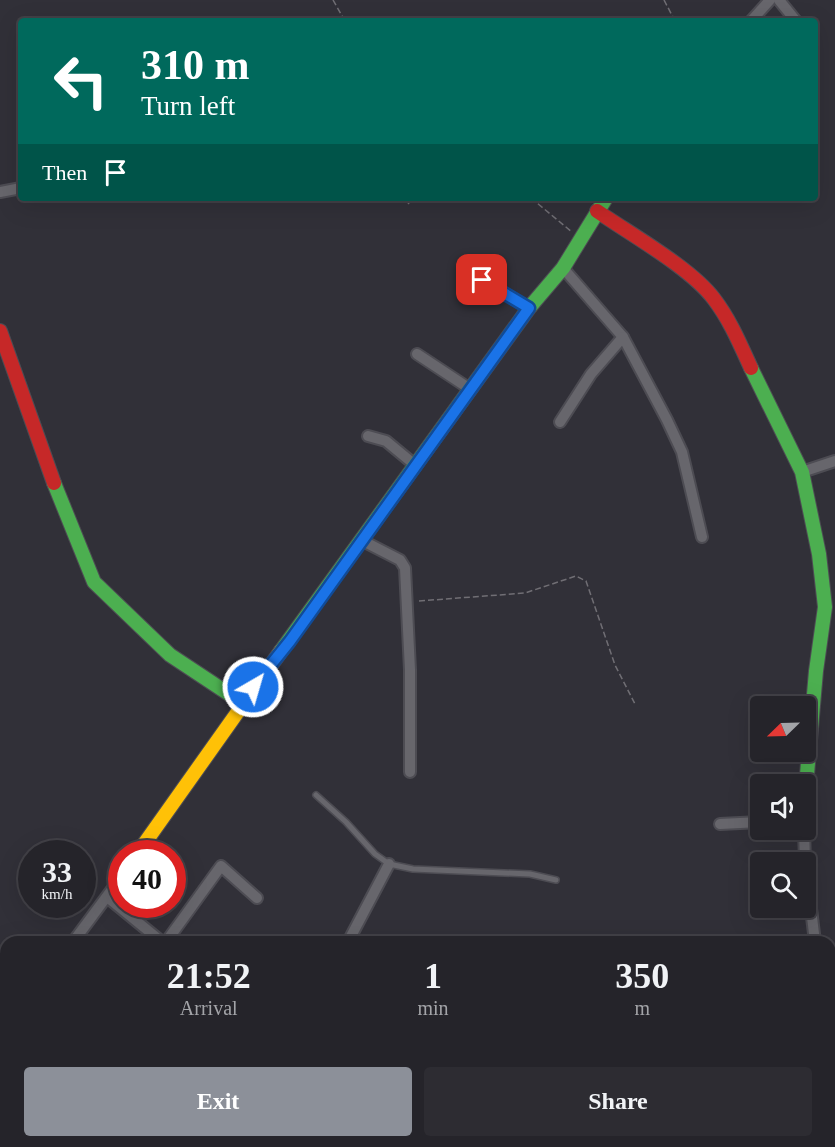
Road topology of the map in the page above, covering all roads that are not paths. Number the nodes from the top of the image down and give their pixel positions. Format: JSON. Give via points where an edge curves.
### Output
{"nodes":[{"id":1,"x":770,"y":0,"type":"edge"},
{"id":2,"x":778,"y":0,"type":"edge"},
{"id":3,"x":754,"y":18,"type":"edge"},
{"id":4,"x":793,"y":18,"type":"edge"},
{"id":5,"x":18,"y":189,"type":"edge"},
{"id":6,"x":0,"y":192,"type":"edge"},
{"id":7,"x":604,"y":201,"type":"edge"},
{"id":8,"x":597,"y":211,"type":"junction"},
{"id":9,"x":563,"y":268,"type":"junction"},
{"id":10,"x":482,"y":280,"type":"dead end"},
{"id":11,"x":529,"y":308,"type":"junction"},
{"id":12,"x":1,"y":335,"type":"edge"},
{"id":13,"x":623,"y":337,"type":"junction"},
{"id":14,"x":417,"y":354,"type":"dead end"},
{"id":15,"x":470,"y":389,"type":"junction"},
{"id":16,"x":560,"y":422,"type":"dead end"},
{"id":17,"x":368,"y":436,"type":"dead end"},
{"id":18,"x":835,"y":461,"type":"edge"},
{"id":19,"x":415,"y":465,"type":"junction"},
{"id":20,"x":802,"y":472,"type":"junction"},
{"id":21,"x":702,"y":537,"type":"dead end"},
{"id":22,"x":361,"y":540,"type":"junction"},
{"id":23,"x":241,"y":702,"type":"junction"},
{"id":24,"x":410,"y":772,"type":"dead end"},
{"id":25,"x":807,"y":774,"type":"edge"},
{"id":26,"x":316,"y":795,"type":"dead end"},
{"id":27,"x":750,"y":822,"type":"edge"},
{"id":28,"x":720,"y":824,"type":"dead end"},
{"id":29,"x":147,"y":840,"type":"edge"},
{"id":30,"x":389,"y":864,"type":"junction"},
{"id":31,"x":556,"y":880,"type":"dead end"},
{"id":32,"x":107,"y":897,"type":"joint"},
{"id":33,"x":257,"y":898,"type":"dead end"},
{"id":34,"x":812,"y":918,"type":"edge"},
{"id":35,"x":78,"y":936,"type":"edge"},
{"id":36,"x":156,"y":936,"type":"edge"},
{"id":37,"x":168,"y":936,"type":"edge"},
{"id":38,"x":351,"y":936,"type":"edge"},
{"id":39,"x":814,"y":936,"type":"edge"}],
"edges":[{"from":1,"to":3,"type":"street"},
{"from":2,"to":4,"type":"street"},
{"from":5,"to":6,"type":"street"},
{"from":7,"to":8,"type":"street"},
{"from":8,"to":9,"type":"street"},
{"from":8,"to":20,"type":"street","via":[[713,297]]},
{"from":9,"to":11,"type":"street"},
{"from":9,"to":13,"type":"street"},
{"from":10,"to":11,"type":"street"},
{"from":11,"to":15,"type":"street"},
{"from":12,"to":23,"type":"street","via":[[44,459],[94,582],[170,655]]},
{"from":13,"to":16,"type":"street","via":[[591,374]]},
{"from":13,"to":21,"type":"street","via":[[682,452]]},
{"from":14,"to":15,"type":"street"},
{"from":15,"to":19,"type":"street"},
{"from":17,"to":19,"type":"street","via":[[386,441]]},
{"from":18,"to":20,"type":"street"},
{"from":19,"to":22,"type":"street"},
{"from":20,"to":25,"type":"street","via":[[825,607]]},
{"from":22,"to":23,"type":"street","via":[[290,641]]},
{"from":22,"to":24,"type":"street","via":[[399,560],[405,568],[409,602]]},
{"from":23,"to":29,"type":"street"},
{"from":26,"to":30,"type":"lane"},
{"from":27,"to":28,"type":"street"},
{"from":30,"to":31,"type":"lane","via":[[413,869],[530,874]]},
{"from":30,"to":38,"type":"street"},
{"from":32,"to":35,"type":"street"},
{"from":32,"to":36,"type":"street"},
{"from":33,"to":37,"type":"street","via":[[221,866]]},
{"from":34,"to":39,"type":"street"}]}
